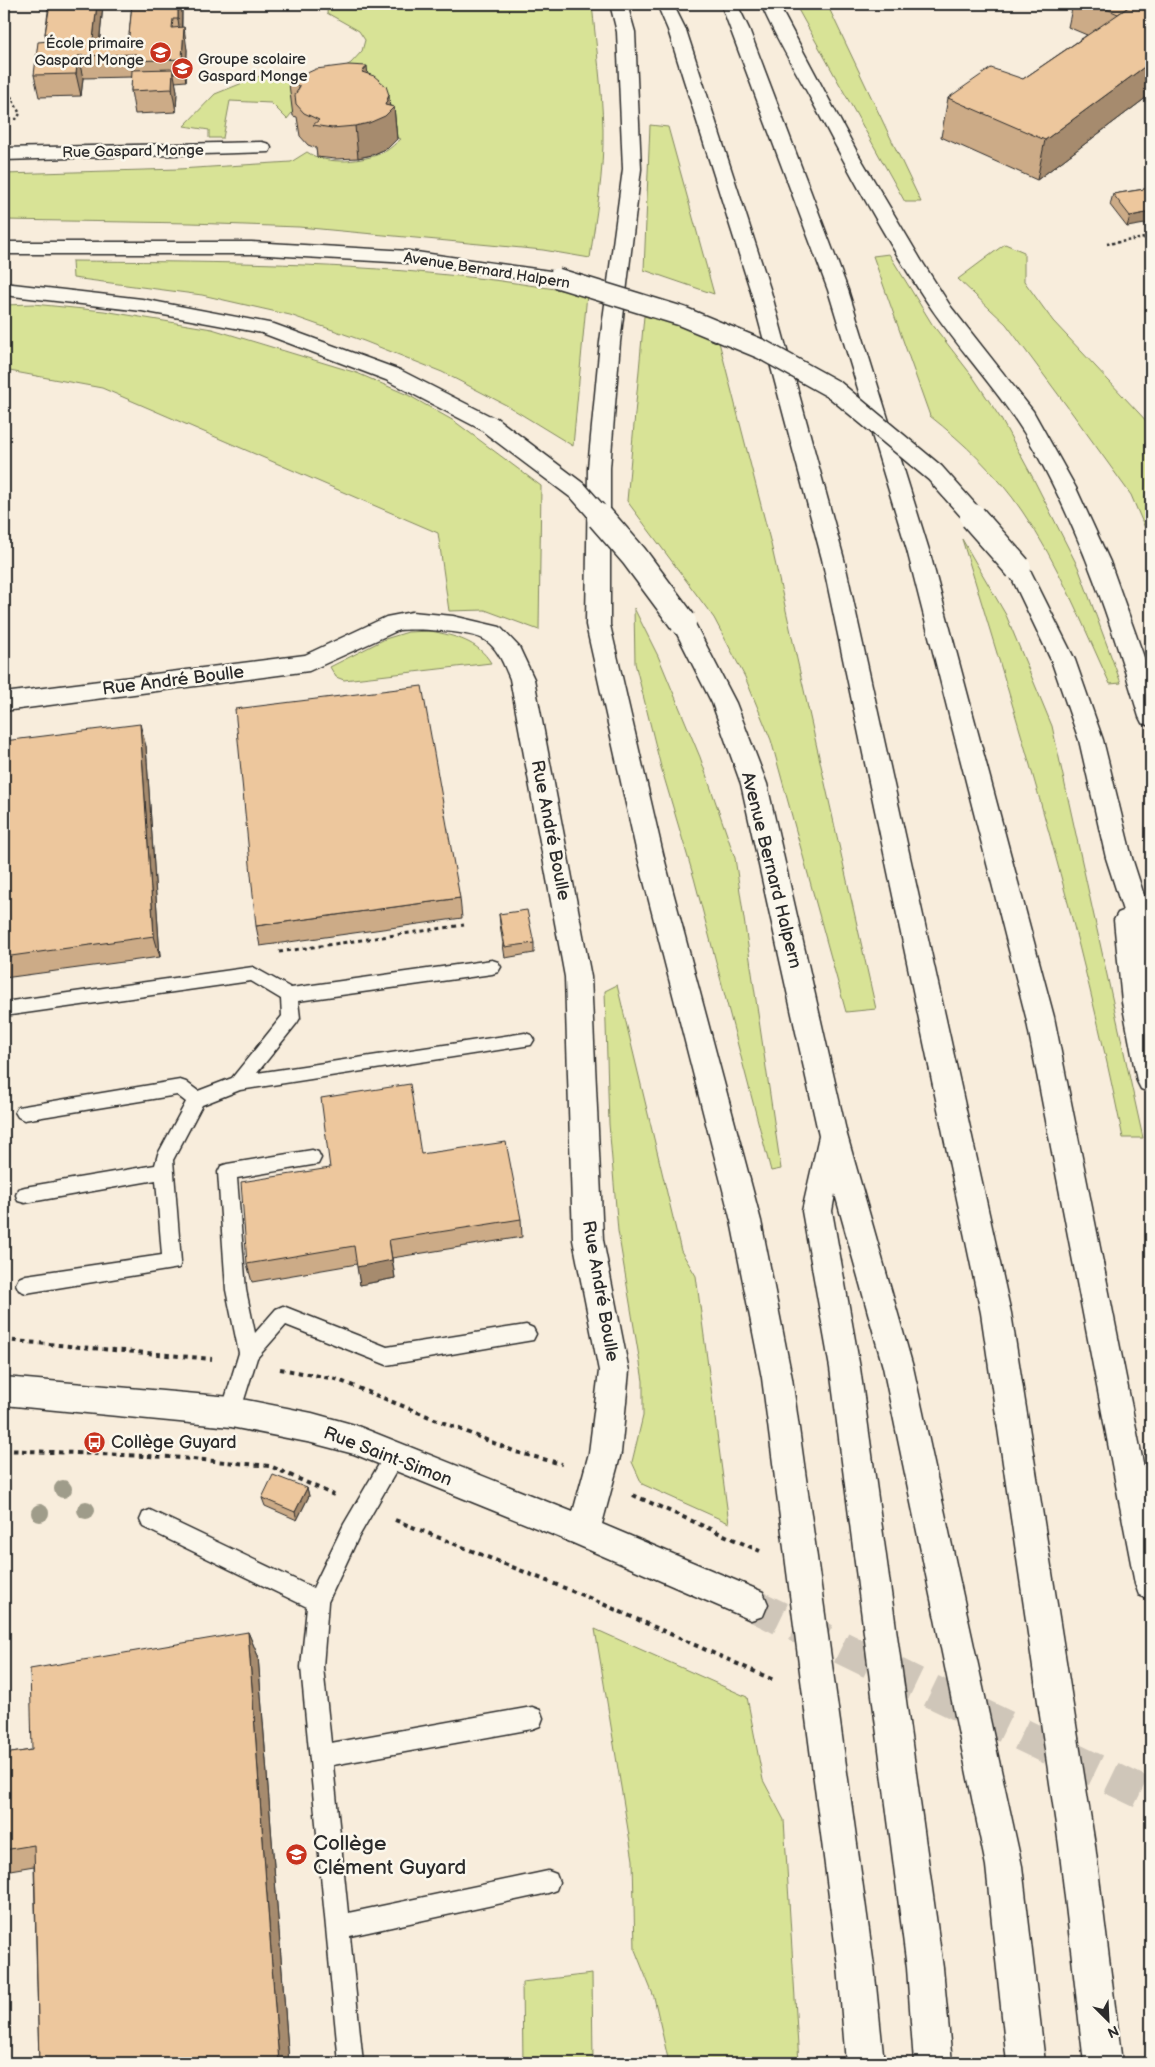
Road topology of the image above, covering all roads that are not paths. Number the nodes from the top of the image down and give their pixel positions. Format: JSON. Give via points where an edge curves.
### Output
{"nodes":[{"id":1,"x":619,"y":4,"type":"edge"},
{"id":2,"x":665,"y":4,"type":"edge"},
{"id":3,"x":729,"y":4,"type":"edge"},
{"id":4,"x":768,"y":4,"type":"edge"},
{"id":5,"x":262,"y":148,"type":"dead end"},
{"id":6,"x":4,"y":154,"type":"edge"},
{"id":7,"x":4,"y":248,"type":"edge"},
{"id":8,"x":4,"y":291,"type":"edge"},
{"id":9,"x":4,"y":702,"type":"edge"},
{"id":10,"x":1151,"y":717,"type":"edge"},
{"id":11,"x":1119,"y":858,"type":"junction"},
{"id":12,"x":1151,"y":958,"type":"edge"},
{"id":13,"x":492,"y":967,"type":"dead end"},
{"id":14,"x":289,"y":995,"type":"junction"},
{"id":15,"x":4,"y":1010,"type":"edge"},
{"id":16,"x":525,"y":1040,"type":"dead end"},
{"id":17,"x":1151,"y":1081,"type":"edge"},
{"id":18,"x":238,"y":1083,"type":"junction"},
{"id":19,"x":196,"y":1100,"type":"junction"},
{"id":20,"x":24,"y":1112,"type":"dead end"},
{"id":21,"x":833,"y":1135,"type":"junction"},
{"id":22,"x":312,"y":1158,"type":"dead end"},
{"id":23,"x":165,"y":1171,"type":"junction"},
{"id":24,"x":25,"y":1195,"type":"dead end"},
{"id":25,"x":26,"y":1284,"type":"dead end"},
{"id":26,"x":526,"y":1334,"type":"dead end"},
{"id":27,"x":249,"y":1353,"type":"junction"},
{"id":28,"x":4,"y":1392,"type":"edge"},
{"id":29,"x":231,"y":1412,"type":"junction"},
{"id":30,"x":395,"y":1456,"type":"junction"},
{"id":31,"x":150,"y":1520,"type":"dead end"},
{"id":32,"x":584,"y":1532,"type":"junction"},
{"id":33,"x":1151,"y":1584,"type":"edge"},
{"id":34,"x":318,"y":1601,"type":"junction"},
{"id":35,"x":751,"y":1604,"type":"tunnel mouth"},
{"id":36,"x":532,"y":1718,"type":"dead end"},
{"id":37,"x":321,"y":1756,"type":"junction"},
{"id":38,"x":548,"y":1882,"type":"dead end"},
{"id":39,"x":338,"y":1927,"type":"junction"},
{"id":40,"x":351,"y":2063,"type":"edge"},
{"id":41,"x":865,"y":2063,"type":"edge"},
{"id":42,"x":933,"y":2063,"type":"edge"},
{"id":43,"x":1026,"y":2063,"type":"edge"},
{"id":44,"x":1103,"y":2063,"type":"edge"}],
"edges":[{"from":1,"to":41,"type":"main road","via":[[626,32],[632,169],[610,342],[599,468],[598,625],[651,858],[746,1221],[777,1378],[855,1957]]},
{"from":2,"to":44,"type":"main road","via":[[677,30],[761,292],[833,559],[996,1313],[1077,1845]]},
{"from":3,"to":33,"type":"main road","via":[[838,290],[918,550],[1040,1017]]},
{"from":4,"to":10,"type":"main road","via":[[885,218],[935,298],[1025,416],[1080,515],[1130,643]]},
{"from":5,"to":6,"type":"main road","name":"Rue Gaspard Monge"},
{"from":7,"to":11,"type":"main road","name":"Avenue Bernard Halpern","bridge":true,"via":[[192,247],[409,257],[557,278],[681,316],[761,349],[835,390],[935,473],[1018,568],[1063,660],[1088,731]]},
{"from":8,"to":21,"type":"main road","name":"Avenue Bernard Halpern","bridge":true,"via":[[25,290],[142,305],[267,328],[393,375],[490,425],[579,492],[634,556],[683,622],[724,703],[754,784]]},
{"from":9,"to":32,"type":"main road","name":"Rue André Boulle","via":[[309,663],[394,623],[412,620],[453,624],[492,633],[512,653],[522,679],[578,977],[588,1240],[614,1371],[605,1453]]},
{"from":11,"to":12,"type":"main road"},
{"from":11,"to":17,"type":"main road","via":[[1136,1002]]},
{"from":13,"to":14,"type":"lane"},
{"from":14,"to":15,"type":"lane","via":[[252,974]]},
{"from":14,"to":18,"type":"lane","via":[[291,1018]]},
{"from":16,"to":18,"type":"lane"},
{"from":18,"to":19,"type":"lane"},
{"from":19,"to":20,"type":"lane","via":[[180,1087]]},
{"from":19,"to":23,"type":"lane","via":[[164,1160]]},
{"from":21,"to":42,"type":"main road","via":[[817,1211],[847,1378],[924,1958]]},
{"from":21,"to":43,"type":"main road","name":"Avenue Bernard Halpern","via":[[898,1367],[1004,1866]]},
{"from":22,"to":27,"type":"lane","via":[[227,1172],[236,1290]]},
{"from":23,"to":24,"type":"lane"},
{"from":23,"to":25,"type":"lane","via":[[172,1262]]},
{"from":26,"to":27,"type":"lane","via":[[387,1356],[283,1315]]},
{"from":27,"to":29,"type":"lane"},
{"from":28,"to":29,"type":"main road","name":"Rue Saint-Simon"},
{"from":29,"to":30,"type":"main road","name":"Rue Saint-Simon","via":[[312,1428]]},
{"from":30,"to":32,"type":"main road","name":"Rue Saint-Simon"},
{"from":30,"to":34,"type":"lane","via":[[351,1531]]},
{"from":31,"to":34,"type":"lane"},
{"from":32,"to":35,"type":"main road","name":"Rue Saint-Simon"},
{"from":34,"to":37,"type":"lane","via":[[312,1667]]},
{"from":36,"to":37,"type":"lane"},
{"from":37,"to":39,"type":"lane"},
{"from":38,"to":39,"type":"lane"},
{"from":39,"to":40,"type":"lane"}]}
